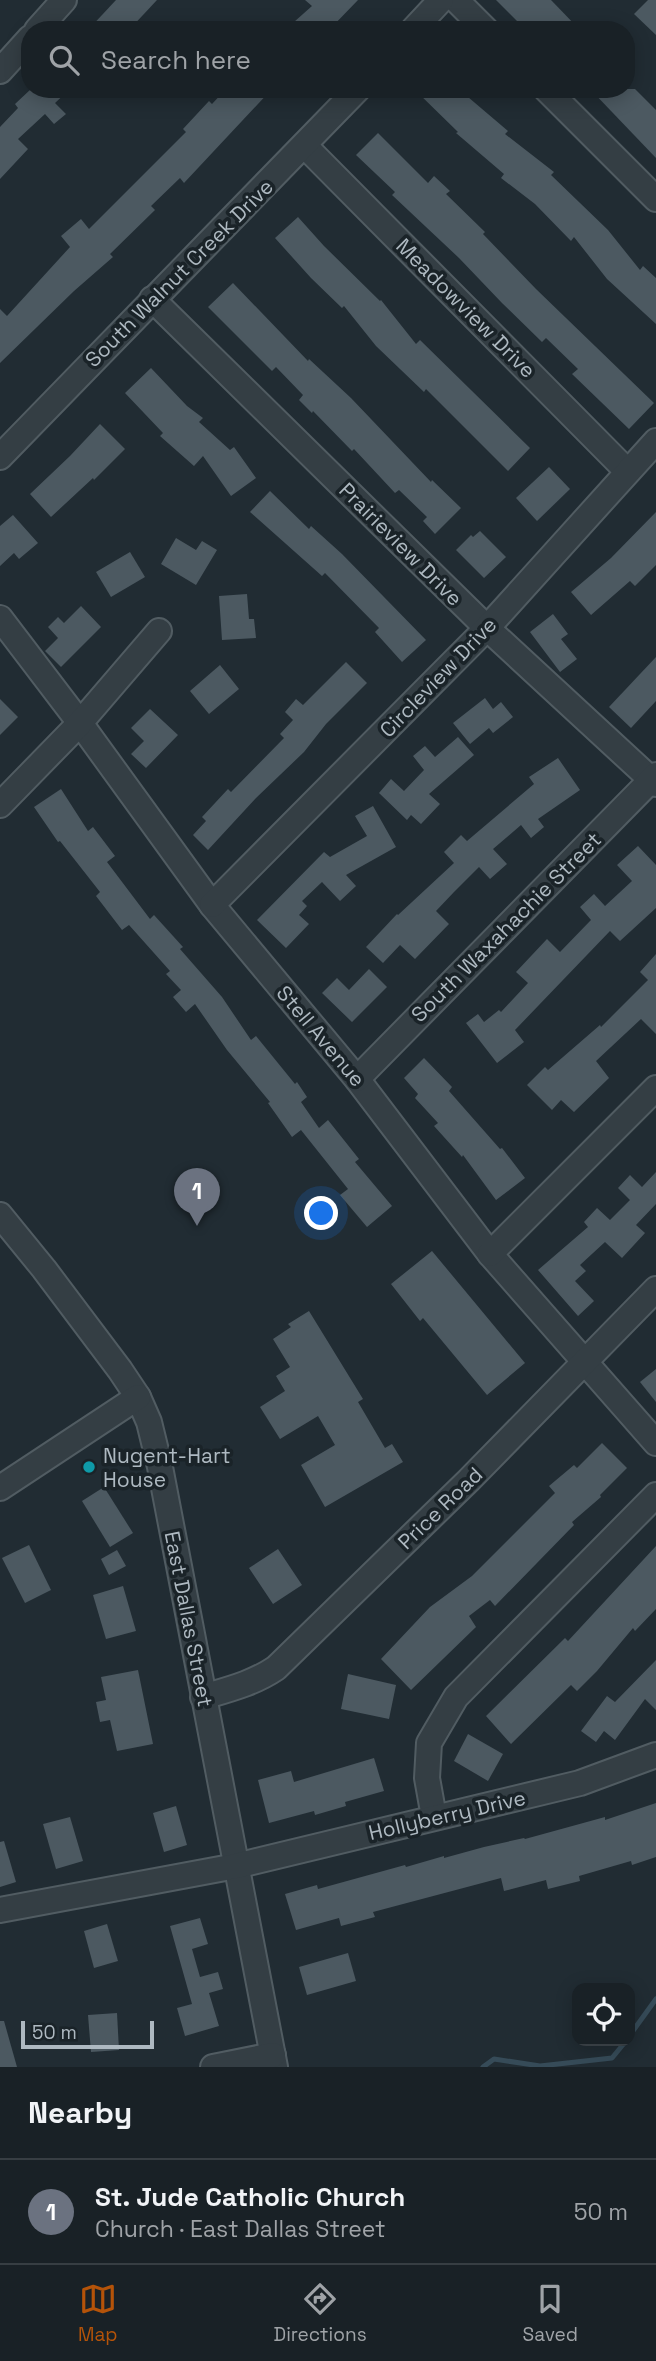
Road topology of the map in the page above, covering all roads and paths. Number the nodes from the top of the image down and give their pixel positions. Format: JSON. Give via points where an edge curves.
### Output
{"nodes":[{"id":1,"x":64,"y":0,"type":"edge"},
{"id":2,"x":441,"y":0,"type":"edge"},
{"id":3,"x":456,"y":0,"type":"edge"},
{"id":4,"x":45,"y":21,"type":"edge"},
{"id":5,"x":421,"y":21,"type":"edge"},
{"id":6,"x":477,"y":21,"type":"edge"},
{"id":7,"x":21,"y":48,"type":"edge"},
{"id":8,"x":0,"y":71,"type":"edge"},
{"id":9,"x":350,"y":98,"type":"edge"},
{"id":10,"x":555,"y":98,"type":"edge"},
{"id":11,"x":305,"y":146,"type":"junction"},
{"id":12,"x":656,"y":199,"type":"edge"},
{"id":13,"x":152,"y":299,"type":"junction"},
{"id":14,"x":656,"y":441,"type":"edge"},
{"id":15,"x":0,"y":457,"type":"edge"},
{"id":16,"x":628,"y":471,"type":"junction"},
{"id":17,"x":0,"y":618,"type":"edge"},
{"id":18,"x":486,"y":628,"type":"junction"},
{"id":19,"x":159,"y":631,"type":"dead end"},
{"id":20,"x":80,"y":723,"type":"junction"},
{"id":21,"x":655,"y":780,"type":"edge"},
{"id":22,"x":0,"y":806,"type":"edge"},
{"id":23,"x":212,"y":905,"type":"junction"},
{"id":24,"x":357,"y":1079,"type":"junction"},
{"id":25,"x":656,"y":1088,"type":"edge"},
{"id":26,"x":0,"y":1215,"type":"edge"},
{"id":27,"x":489,"y":1254,"type":"junction"},
{"id":28,"x":656,"y":1289,"type":"edge"},
{"id":29,"x":583,"y":1363,"type":"junction"},
{"id":30,"x":138,"y":1398,"type":"junction"},
{"id":31,"x":656,"y":1443,"type":"edge"},
{"id":32,"x":0,"y":1488,"type":"edge"},
{"id":33,"x":656,"y":1496,"type":"edge"},
{"id":34,"x":203,"y":1697,"type":"junction"},
{"id":35,"x":656,"y":1755,"type":"edge"},
{"id":36,"x":434,"y":1817,"type":"junction"},
{"id":37,"x":236,"y":1866,"type":"junction"},
{"id":38,"x":0,"y":1910,"type":"edge"},
{"id":39,"x":274,"y":2061,"type":"edge"},
{"id":40,"x":213,"y":2067,"type":"edge"}],
"edges":[{"from":1,"to":4,"type":"street"},
{"from":2,"to":5,"type":"street"},
{"from":3,"to":6,"type":"street"},
{"from":7,"to":8,"type":"street"},
{"from":9,"to":11,"type":"street","name":"South Walnut Creek Drive"},
{"from":10,"to":12,"type":"street"},
{"from":11,"to":13,"type":"street","name":"South Walnut Creek Drive"},
{"from":11,"to":16,"type":"street","name":"Meadowview Drive"},
{"from":13,"to":15,"type":"street","name":"South Walnut Creek Drive"},
{"from":13,"to":18,"type":"street","name":"Prairieview Drive"},
{"from":14,"to":16,"type":"street","name":"Circleview Drive"},
{"from":16,"to":18,"type":"street","name":"Circleview Drive"},
{"from":17,"to":20,"type":"street","name":"Stell Avenue"},
{"from":18,"to":21,"type":"street","name":"Prairieview Drive"},
{"from":18,"to":23,"type":"street","name":"Circleview Drive"},
{"from":19,"to":20,"type":"street"},
{"from":20,"to":22,"type":"street"},
{"from":20,"to":23,"type":"street","name":"Stell Avenue"},
{"from":21,"to":24,"type":"street","name":"South Waxahachie Street"},
{"from":23,"to":24,"type":"street","name":"Stell Avenue"},
{"from":24,"to":27,"type":"street","name":"Stell Avenue"},
{"from":25,"to":27,"type":"street"},
{"from":26,"to":30,"type":"street","name":"East Dallas Street"},
{"from":27,"to":29,"type":"street","name":"Stell Avenue"},
{"from":28,"to":29,"type":"street","name":"Price Road"},
{"from":29,"to":31,"type":"street","name":"Stell Avenue"},
{"from":29,"to":34,"type":"street","name":"Price Road","via":[[276,1668],[245,1685]]},
{"from":30,"to":32,"type":"street"},
{"from":30,"to":34,"type":"street","name":"East Dallas Street","via":[[160,1467]]},
{"from":33,"to":36,"type":"street","via":[[456,1697],[429,1744],[427,1778]]},
{"from":34,"to":37,"type":"street","name":"East Dallas Street"},
{"from":35,"to":36,"type":"street","name":"Hollyberry Drive","via":[[580,1783]]},
{"from":36,"to":37,"type":"street","name":"Hollyberry Drive"},
{"from":37,"to":38,"type":"street","name":"Hollyberry Drive"},
{"from":37,"to":39,"type":"street","name":"East Dallas Street"},
{"from":39,"to":40,"type":"street"}]}
